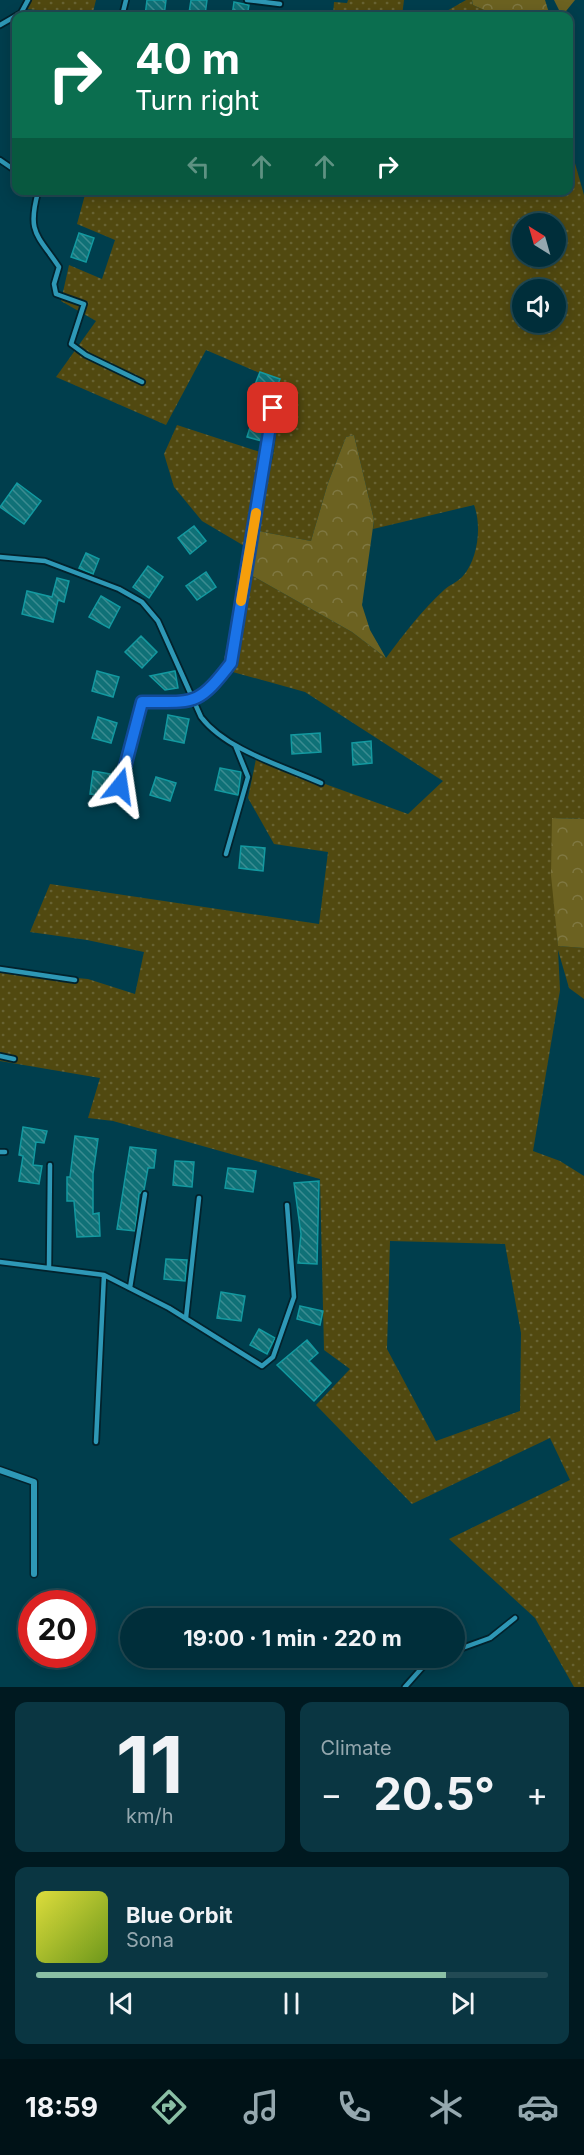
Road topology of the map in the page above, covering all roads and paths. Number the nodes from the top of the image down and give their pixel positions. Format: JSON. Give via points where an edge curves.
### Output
{"nodes":[{"id":1,"x":248,"y":0,"type":"edge"},
{"id":2,"x":280,"y":4,"type":"dead end"},
{"id":3,"x":36,"y":195,"type":"edge"},
{"id":4,"x":142,"y":382,"type":"dead end"},
{"id":5,"x":273,"y":408,"type":"dead end"},
{"id":6,"x":0,"y":557,"type":"edge"},
{"id":7,"x":195,"y":700,"type":"junction"},
{"id":8,"x":235,"y":745,"type":"junction"},
{"id":9,"x":321,"y":783,"type":"dead end"},
{"id":10,"x":120,"y":786,"type":"dead end"},
{"id":11,"x":226,"y":854,"type":"dead end"},
{"id":12,"x":0,"y":969,"type":"edge"},
{"id":13,"x":75,"y":980,"type":"dead end"},
{"id":14,"x":0,"y":1056,"type":"edge"},
{"id":15,"x":14,"y":1059,"type":"dead end"},
{"id":16,"x":50,"y":1165,"type":"dead end"},
{"id":17,"x":145,"y":1194,"type":"dead end"},
{"id":18,"x":199,"y":1198,"type":"dead end"},
{"id":19,"x":287,"y":1205,"type":"dead end"},
{"id":20,"x":0,"y":1262,"type":"edge"},
{"id":21,"x":49,"y":1267,"type":"junction"},
{"id":22,"x":104,"y":1275,"type":"junction"},
{"id":23,"x":130,"y":1288,"type":"junction"},
{"id":24,"x":186,"y":1318,"type":"junction"},
{"id":25,"x":96,"y":1442,"type":"dead end"},
{"id":26,"x":0,"y":1470,"type":"edge"},
{"id":27,"x":34,"y":1574,"type":"dead end"},
{"id":28,"x":515,"y":1618,"type":"dead end"},
{"id":29,"x":465,"y":1648,"type":"edge"},
{"id":30,"x":422,"y":1668,"type":"edge"},
{"id":31,"x":405,"y":1687,"type":"edge"}],
"edges":[{"from":1,"to":2,"type":"lane"},
{"from":3,"to":4,"type":"lane","via":[[34,231],[59,267],[54,284],[56,294],[84,304],[71,344]]},
{"from":5,"to":7,"type":"lane","via":[[231,663],[210,689]]},
{"from":6,"to":7,"type":"lane","via":[[45,561],[119,589],[142,603],[158,621]]},
{"from":7,"to":8,"type":"lane","via":[[209,728]]},
{"from":7,"to":10,"type":"lane","via":[[142,702]]},
{"from":8,"to":9,"type":"lane"},
{"from":8,"to":11,"type":"lane","via":[[248,777]]},
{"from":12,"to":13,"type":"lane"},
{"from":14,"to":15,"type":"lane"},
{"from":16,"to":21,"type":"lane"},
{"from":17,"to":23,"type":"lane"},
{"from":18,"to":24,"type":"lane"},
{"from":19,"to":24,"type":"lane","via":[[294,1297],[273,1357],[262,1366]]},
{"from":20,"to":21,"type":"lane"},
{"from":21,"to":22,"type":"lane"},
{"from":22,"to":23,"type":"lane"},
{"from":22,"to":25,"type":"lane"},
{"from":23,"to":24,"type":"lane"},
{"from":26,"to":27,"type":"street","via":[[34,1482]]},
{"from":28,"to":29,"type":"lane","via":[[490,1638]]},
{"from":30,"to":31,"type":"lane"}]}
